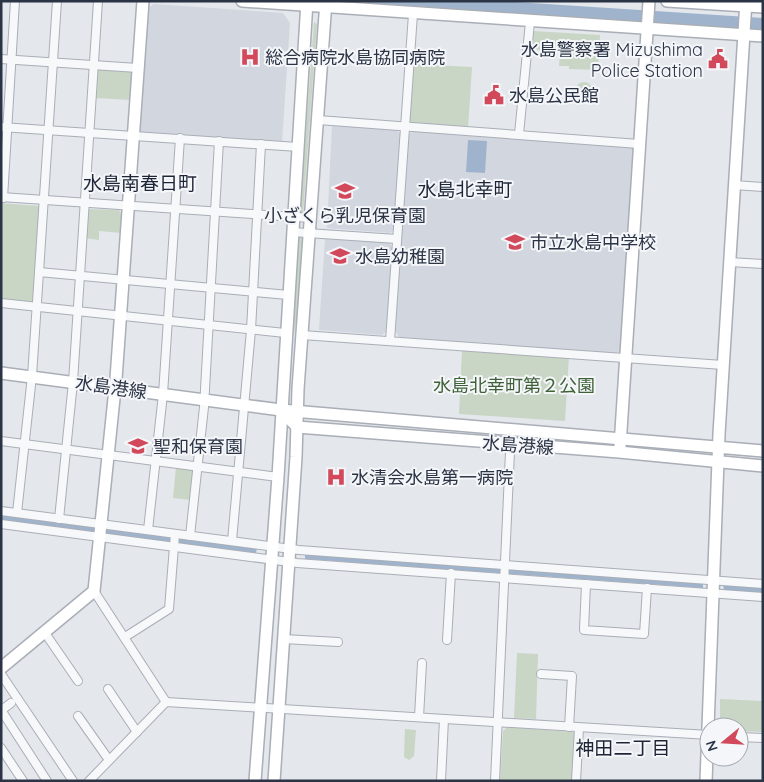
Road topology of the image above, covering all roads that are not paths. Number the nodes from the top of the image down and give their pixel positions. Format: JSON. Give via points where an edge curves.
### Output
{"nodes":[{"id":1,"x":14,"y":1,"type":"edge"},
{"id":2,"x":57,"y":1,"type":"edge"},
{"id":3,"x":98,"y":1,"type":"edge"},
{"id":4,"x":143,"y":1,"type":"edge"},
{"id":5,"x":242,"y":1,"type":"edge"},
{"id":6,"x":667,"y":1,"type":"edge"},
{"id":7,"x":307,"y":4,"type":"edge"},
{"id":8,"x":326,"y":4,"type":"edge"},
{"id":9,"x":648,"y":6,"type":"edge"},
{"id":10,"x":763,"y":7,"type":"edge"},
{"id":11,"x":746,"y":8,"type":"edge"},
{"id":12,"x":413,"y":14,"type":"junction"},
{"id":13,"x":530,"y":22,"type":"junction"},
{"id":14,"x":647,"y":26,"type":"junction"},
{"id":15,"x":744,"y":32,"type":"junction"},
{"id":16,"x":763,"y":36,"type":"edge"},
{"id":17,"x":1,"y":59,"type":"edge"},
{"id":18,"x":12,"y":60,"type":"junction"},
{"id":19,"x":53,"y":62,"type":"junction"},
{"id":20,"x":94,"y":65,"type":"junction"},
{"id":21,"x":138,"y":68,"type":"junction"},
{"id":22,"x":318,"y":120,"type":"junction"},
{"id":23,"x":406,"y":126,"type":"junction"},
{"id":24,"x":4,"y":128,"type":"edge"},
{"id":25,"x":48,"y":130,"type":"junction"},
{"id":26,"x":89,"y":132,"type":"junction"},
{"id":27,"x":519,"y":134,"type":"junction"},
{"id":28,"x":133,"y":135,"type":"junction"},
{"id":29,"x":180,"y":138,"type":"junction"},
{"id":30,"x":219,"y":141,"type":"junction"},
{"id":31,"x":261,"y":144,"type":"junction"},
{"id":32,"x":639,"y":144,"type":"junction"},
{"id":33,"x":298,"y":146,"type":"junction"},
{"id":34,"x":734,"y":185,"type":"junction"},
{"id":35,"x":763,"y":187,"type":"edge"},
{"id":36,"x":2,"y":197,"type":"edge"},
{"id":37,"x":43,"y":200,"type":"junction"},
{"id":38,"x":84,"y":203,"type":"junction"},
{"id":39,"x":129,"y":206,"type":"junction"},
{"id":40,"x":174,"y":209,"type":"junction"},
{"id":41,"x":216,"y":212,"type":"junction"},
{"id":42,"x":258,"y":214,"type":"junction"},
{"id":43,"x":293,"y":217,"type":"junction"},
{"id":44,"x":311,"y":218,"type":"junction"},
{"id":45,"x":292,"y":232,"type":"junction"},
{"id":46,"x":310,"y":233,"type":"junction"},
{"id":47,"x":397,"y":239,"type":"junction"},
{"id":48,"x":729,"y":262,"type":"junction"},
{"id":49,"x":763,"y":264,"type":"edge"},
{"id":50,"x":39,"y":272,"type":"junction"},
{"id":51,"x":79,"y":274,"type":"junction"},
{"id":52,"x":124,"y":279,"type":"junction"},
{"id":53,"x":170,"y":282,"type":"junction"},
{"id":54,"x":211,"y":287,"type":"junction"},
{"id":55,"x":253,"y":291,"type":"junction"},
{"id":56,"x":288,"y":294,"type":"junction"},
{"id":57,"x":1,"y":303,"type":"edge"},
{"id":58,"x":36,"y":308,"type":"junction"},
{"id":59,"x":77,"y":312,"type":"junction"},
{"id":60,"x":121,"y":316,"type":"junction"},
{"id":61,"x":168,"y":321,"type":"junction"},
{"id":62,"x":208,"y":325,"type":"junction"},
{"id":63,"x":251,"y":330,"type":"junction"},
{"id":64,"x":285,"y":333,"type":"junction"},
{"id":65,"x":302,"y":335,"type":"junction"},
{"id":66,"x":390,"y":341,"type":"junction"},
{"id":67,"x":625,"y":358,"type":"junction"},
{"id":68,"x":722,"y":365,"type":"junction"},
{"id":69,"x":1,"y":373,"type":"edge"},
{"id":70,"x":32,"y":376,"type":"junction"},
{"id":71,"x":73,"y":382,"type":"junction"},
{"id":72,"x":116,"y":387,"type":"junction"},
{"id":73,"x":163,"y":394,"type":"junction"},
{"id":74,"x":204,"y":399,"type":"junction"},
{"id":75,"x":246,"y":405,"type":"junction"},
{"id":76,"x":281,"y":410,"type":"junction"},
{"id":77,"x":297,"y":411,"type":"junction"},
{"id":78,"x":297,"y":428,"type":"junction"},
{"id":79,"x":511,"y":430,"type":"junction"},
{"id":80,"x":620,"y":439,"type":"junction"},
{"id":81,"x":1,"y":441,"type":"edge"},
{"id":82,"x":24,"y":444,"type":"junction"},
{"id":83,"x":510,"y":445,"type":"junction"},
{"id":84,"x":718,"y":448,"type":"junction"},
{"id":85,"x":65,"y":450,"type":"junction"},
{"id":86,"x":763,"y":451,"type":"edge"},
{"id":87,"x":619,"y":452,"type":"junction"},
{"id":88,"x":109,"y":456,"type":"junction"},
{"id":89,"x":155,"y":462,"type":"junction"},
{"id":90,"x":718,"y":462,"type":"junction"},
{"id":91,"x":763,"y":466,"type":"edge"},
{"id":92,"x":197,"y":467,"type":"junction"},
{"id":93,"x":239,"y":472,"type":"junction"},
{"id":94,"x":278,"y":477,"type":"junction"},
{"id":95,"x":1,"y":511,"type":"edge"},
{"id":96,"x":12,"y":518,"type":"junction"},
{"id":97,"x":59,"y":519,"type":"junction"},
{"id":98,"x":1,"y":524,"type":"edge"},
{"id":99,"x":148,"y":530,"type":"junction"},
{"id":100,"x":102,"y":531,"type":"junction"},
{"id":101,"x":190,"y":536,"type":"junction"},
{"id":102,"x":174,"y":540,"type":"junction"},
{"id":103,"x":232,"y":541,"type":"junction"},
{"id":104,"x":271,"y":546,"type":"junction"},
{"id":105,"x":290,"y":548,"type":"junction"},
{"id":106,"x":270,"y":559,"type":"junction"},
{"id":107,"x":288,"y":562,"type":"junction"},
{"id":108,"x":505,"y":571,"type":"junction"},
{"id":109,"x":451,"y":574,"type":"junction"},
{"id":110,"x":598,"y":578,"type":"junction"},
{"id":111,"x":712,"y":580,"type":"junction"},
{"id":112,"x":586,"y":584,"type":"junction"},
{"id":113,"x":763,"y":584,"type":"edge"},
{"id":114,"x":647,"y":588,"type":"junction"},
{"id":115,"x":94,"y":591,"type":"junction"},
{"id":116,"x":712,"y":593,"type":"junction"},
{"id":117,"x":763,"y":597,"type":"edge"},
{"id":118,"x":45,"y":633,"type":"junction"},
{"id":119,"x":125,"y":637,"type":"junction"},
{"id":120,"x":283,"y":639,"type":"junction"},
{"id":121,"x":447,"y":640,"type":"dead end"},
{"id":122,"x":338,"y":642,"type":"dead end"},
{"id":123,"x":422,"y":663,"type":"dead end"},
{"id":124,"x":1,"y":668,"type":"edge"},
{"id":125,"x":1,"y":674,"type":"edge"},
{"id":126,"x":541,"y":674,"type":"dead end"},
{"id":127,"x":78,"y":681,"type":"dead end"},
{"id":128,"x":108,"y":689,"type":"dead end"},
{"id":129,"x":11,"y":702,"type":"dead end"},
{"id":130,"x":166,"y":702,"type":"junction"},
{"id":131,"x":260,"y":708,"type":"junction"},
{"id":132,"x":278,"y":709,"type":"junction"},
{"id":133,"x":2,"y":714,"type":"edge"},
{"id":134,"x":78,"y":716,"type":"dead end"},
{"id":135,"x":419,"y":717,"type":"junction"},
{"id":136,"x":709,"y":717,"type":"edge"},
{"id":137,"x":444,"y":719,"type":"junction"},
{"id":138,"x":498,"y":722,"type":"junction"},
{"id":139,"x":569,"y":727,"type":"junction"},
{"id":140,"x":579,"y":728,"type":"junction"},
{"id":141,"x":136,"y":732,"type":"junction"},
{"id":142,"x":699,"y":735,"type":"edge"},
{"id":143,"x":749,"y":737,"type":"edge"},
{"id":144,"x":763,"y":738,"type":"edge"},
{"id":145,"x":1,"y":748,"type":"edge"},
{"id":146,"x":109,"y":760,"type":"junction"},
{"id":147,"x":707,"y":767,"type":"edge"},
{"id":148,"x":23,"y":781,"type":"edge"},
{"id":149,"x":46,"y":781,"type":"edge"},
{"id":150,"x":73,"y":781,"type":"edge"},
{"id":151,"x":89,"y":781,"type":"edge"},
{"id":152,"x":256,"y":781,"type":"edge"},
{"id":153,"x":274,"y":781,"type":"edge"},
{"id":154,"x":441,"y":781,"type":"edge"},
{"id":155,"x":495,"y":781,"type":"edge"},
{"id":156,"x":576,"y":781,"type":"edge"},
{"id":157,"x":706,"y":781,"type":"edge"}],
"edges":[{"from":1,"to":18,"type":"street"},
{"from":2,"to":19,"type":"street"},
{"from":3,"to":20,"type":"street"},
{"from":4,"to":21,"type":"street"},
{"from":5,"to":7,"type":"street"},
{"from":6,"to":11,"type":"street"},
{"from":7,"to":8,"type":"street"},
{"from":7,"to":33,"type":"street"},
{"from":8,"to":12,"type":"street"},
{"from":8,"to":22,"type":"street"},
{"from":9,"to":14,"type":"street"},
{"from":10,"to":11,"type":"street"},
{"from":11,"to":15,"type":"street"},
{"from":12,"to":13,"type":"street"},
{"from":12,"to":23,"type":"street"},
{"from":13,"to":14,"type":"street"},
{"from":13,"to":27,"type":"street"},
{"from":14,"to":15,"type":"street"},
{"from":14,"to":32,"type":"street"},
{"from":15,"to":16,"type":"street"},
{"from":15,"to":34,"type":"street"},
{"from":17,"to":18,"type":"street"},
{"from":18,"to":19,"type":"street"},
{"from":18,"to":24,"type":"street"},
{"from":19,"to":20,"type":"street"},
{"from":19,"to":25,"type":"street"},
{"from":20,"to":21,"type":"street"},
{"from":20,"to":26,"type":"street"},
{"from":21,"to":28,"type":"street"},
{"from":22,"to":23,"type":"street"},
{"from":22,"to":44,"type":"street"},
{"from":23,"to":27,"type":"street"},
{"from":23,"to":47,"type":"street"},
{"from":24,"to":25,"type":"street"},
{"from":24,"to":36,"type":"street"},
{"from":25,"to":26,"type":"street"},
{"from":25,"to":37,"type":"street"},
{"from":26,"to":28,"type":"street"},
{"from":26,"to":38,"type":"street"},
{"from":27,"to":32,"type":"street"},
{"from":28,"to":29,"type":"street"},
{"from":28,"to":39,"type":"street"},
{"from":29,"to":30,"type":"street"},
{"from":29,"to":40,"type":"street"},
{"from":30,"to":31,"type":"street"},
{"from":30,"to":41,"type":"street"},
{"from":31,"to":33,"type":"street"},
{"from":31,"to":42,"type":"street"},
{"from":32,"to":67,"type":"street"},
{"from":33,"to":43,"type":"street"},
{"from":34,"to":35,"type":"street"},
{"from":34,"to":48,"type":"street"},
{"from":36,"to":37,"type":"street"},
{"from":37,"to":38,"type":"street"},
{"from":37,"to":50,"type":"street"},
{"from":38,"to":39,"type":"street"},
{"from":38,"to":51,"type":"street"},
{"from":39,"to":40,"type":"street"},
{"from":39,"to":52,"type":"street"},
{"from":40,"to":41,"type":"street"},
{"from":40,"to":53,"type":"street"},
{"from":41,"to":42,"type":"street"},
{"from":41,"to":54,"type":"street"},
{"from":42,"to":43,"type":"street"},
{"from":42,"to":55,"type":"street"},
{"from":43,"to":44,"type":"street"},
{"from":43,"to":45,"type":"street"},
{"from":44,"to":46,"type":"street"},
{"from":45,"to":46,"type":"street"},
{"from":45,"to":56,"type":"street"},
{"from":46,"to":47,"type":"street"},
{"from":46,"to":65,"type":"street"},
{"from":47,"to":66,"type":"street"},
{"from":48,"to":49,"type":"street"},
{"from":48,"to":68,"type":"street"},
{"from":50,"to":51,"type":"street"},
{"from":50,"to":58,"type":"street"},
{"from":51,"to":52,"type":"street"},
{"from":51,"to":59,"type":"street"},
{"from":52,"to":53,"type":"street"},
{"from":52,"to":60,"type":"street"},
{"from":53,"to":54,"type":"street"},
{"from":53,"to":61,"type":"street"},
{"from":54,"to":55,"type":"street"},
{"from":54,"to":62,"type":"street"},
{"from":55,"to":56,"type":"street"},
{"from":55,"to":63,"type":"street"},
{"from":56,"to":64,"type":"street"},
{"from":57,"to":58,"type":"street"},
{"from":58,"to":59,"type":"street"},
{"from":58,"to":70,"type":"street"},
{"from":59,"to":60,"type":"street"},
{"from":59,"to":71,"type":"street"},
{"from":60,"to":61,"type":"street"},
{"from":60,"to":72,"type":"street"},
{"from":61,"to":62,"type":"street"},
{"from":61,"to":73,"type":"street"},
{"from":62,"to":63,"type":"street"},
{"from":62,"to":74,"type":"street"},
{"from":63,"to":64,"type":"street"},
{"from":63,"to":75,"type":"street"},
{"from":64,"to":76,"type":"street"},
{"from":65,"to":66,"type":"street"},
{"from":65,"to":77,"type":"street"},
{"from":66,"to":67,"type":"street"},
{"from":67,"to":68,"type":"street"},
{"from":67,"to":80,"type":"street"},
{"from":68,"to":84,"type":"street"},
{"from":69,"to":70,"type":"street","name":"水島港線"},
{"from":70,"to":71,"type":"street","name":"水島港線"},
{"from":70,"to":82,"type":"street"},
{"from":71,"to":72,"type":"street","name":"水島港線"},
{"from":71,"to":85,"type":"street"},
{"from":72,"to":73,"type":"street","name":"水島港線"},
{"from":72,"to":88,"type":"street"},
{"from":73,"to":74,"type":"street","name":"水島港線"},
{"from":73,"to":89,"type":"street"},
{"from":74,"to":75,"type":"street","name":"水島港線"},
{"from":74,"to":92,"type":"street"},
{"from":75,"to":76,"type":"street","name":"水島港線"},
{"from":75,"to":93,"type":"street"},
{"from":76,"to":77,"type":"street","name":"水島港線"},
{"from":76,"to":78,"type":"street"},
{"from":76,"to":94,"type":"street"},
{"from":77,"to":78,"type":"street"},
{"from":77,"to":79,"type":"street","name":"水島港線"},
{"from":78,"to":83,"type":"street","name":"水島港線"},
{"from":78,"to":105,"type":"street"},
{"from":79,"to":80,"type":"street","name":"水島港線"},
{"from":79,"to":83,"type":"street"},
{"from":80,"to":84,"type":"street","name":"水島港線"},
{"from":80,"to":87,"type":"street"},
{"from":81,"to":82,"type":"street"},
{"from":82,"to":85,"type":"street"},
{"from":82,"to":96,"type":"street"},
{"from":83,"to":87,"type":"street","name":"水島港線"},
{"from":83,"to":108,"type":"street"},
{"from":84,"to":86,"type":"street","name":"水島港線"},
{"from":84,"to":90,"type":"street"},
{"from":85,"to":88,"type":"street"},
{"from":85,"to":97,"type":"street"},
{"from":87,"to":90,"type":"street","name":"水島港線"},
{"from":88,"to":89,"type":"street"},
{"from":88,"to":100,"type":"street"},
{"from":89,"to":92,"type":"street"},
{"from":89,"to":99,"type":"street"},
{"from":90,"to":91,"type":"street","name":"水島港線"},
{"from":90,"to":111,"type":"street"},
{"from":92,"to":93,"type":"street"},
{"from":92,"to":101,"type":"street"},
{"from":93,"to":94,"type":"street"},
{"from":93,"to":103,"type":"street"},
{"from":94,"to":104,"type":"street"},
{"from":95,"to":96,"type":"street"},
{"from":96,"to":97,"type":"street"},
{"from":96,"to":98,"type":"street"},
{"from":96,"to":100,"type":"street"},
{"from":97,"to":100,"type":"street"},
{"from":99,"to":100,"type":"street"},
{"from":99,"to":102,"type":"street"},
{"from":100,"to":102,"type":"street"},
{"from":100,"to":115,"type":"street"},
{"from":101,"to":102,"type":"street"},
{"from":101,"to":103,"type":"street"},
{"from":102,"to":106,"type":"street"},
{"from":102,"to":119,"type":"street","via":[[169,609]]},
{"from":103,"to":104,"type":"street"},
{"from":104,"to":105,"type":"street"},
{"from":104,"to":106,"type":"street"},
{"from":105,"to":107,"type":"street"},
{"from":105,"to":108,"type":"street"},
{"from":106,"to":107,"type":"street"},
{"from":106,"to":131,"type":"street"},
{"from":107,"to":109,"type":"street"},
{"from":107,"to":120,"type":"street"},
{"from":108,"to":109,"type":"street"},
{"from":108,"to":110,"type":"street"},
{"from":108,"to":112,"type":"street"},
{"from":108,"to":138,"type":"street"},
{"from":109,"to":121,"type":"street"},
{"from":110,"to":111,"type":"street"},
{"from":110,"to":112,"type":"street"},
{"from":110,"to":114,"type":"street"},
{"from":111,"to":113,"type":"street"},
{"from":111,"to":116,"type":"street"},
{"from":112,"to":114,"type":"street","via":[[584,630],[644,634]]},
{"from":114,"to":116,"type":"street"},
{"from":115,"to":118,"type":"street"},
{"from":115,"to":119,"type":"street"},
{"from":116,"to":117,"type":"street"},
{"from":116,"to":136,"type":"street"},
{"from":118,"to":124,"type":"street"},
{"from":118,"to":127,"type":"street"},
{"from":119,"to":130,"type":"street"},
{"from":120,"to":122,"type":"street"},
{"from":120,"to":132,"type":"street"},
{"from":123,"to":135,"type":"street"},
{"from":125,"to":150,"type":"street"},
{"from":126,"to":139,"type":"street","via":[[572,676]]},
{"from":128,"to":141,"type":"street"},
{"from":129,"to":133,"type":"street","via":[[3,708]]},
{"from":130,"to":131,"type":"street"},
{"from":130,"to":141,"type":"street"},
{"from":131,"to":132,"type":"street"},
{"from":131,"to":152,"type":"street"},
{"from":132,"to":135,"type":"street"},
{"from":132,"to":153,"type":"street"},
{"from":133,"to":149,"type":"street"},
{"from":134,"to":146,"type":"street"},
{"from":135,"to":137,"type":"street"},
{"from":137,"to":138,"type":"street"},
{"from":137,"to":154,"type":"street"},
{"from":138,"to":139,"type":"street"},
{"from":138,"to":155,"type":"street"},
{"from":139,"to":140,"type":"street"},
{"from":140,"to":142,"type":"street"},
{"from":140,"to":156,"type":"street"},
{"from":141,"to":146,"type":"street"},
{"from":143,"to":144,"type":"street"},
{"from":145,"to":148,"type":"street"},
{"from":146,"to":151,"type":"street"},
{"from":147,"to":157,"type":"street"}]}
